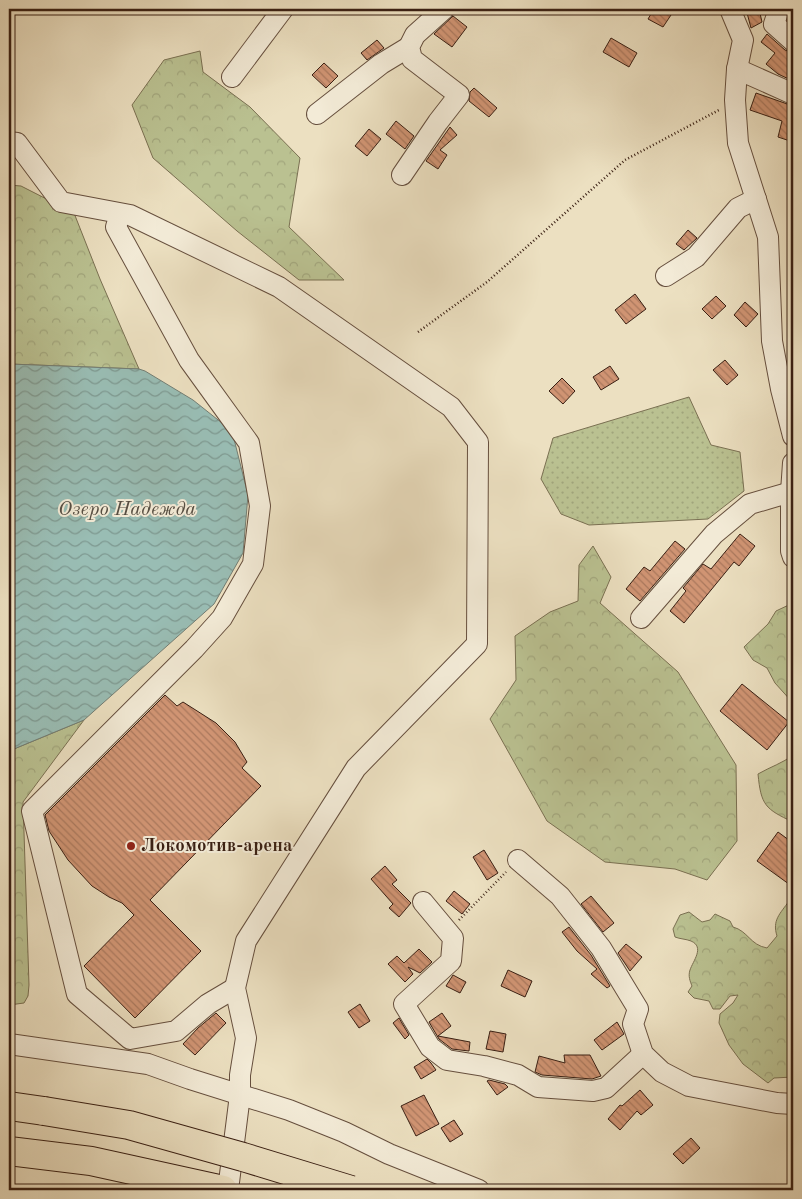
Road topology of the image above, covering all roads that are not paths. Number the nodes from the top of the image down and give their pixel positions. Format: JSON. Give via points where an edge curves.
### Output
{"nodes":[{"id":1,"x":283,"y":9,"type":"edge"},
{"id":2,"x":444,"y":9,"type":"edge"},
{"id":3,"x":730,"y":9,"type":"edge"},
{"id":4,"x":779,"y":9,"type":"edge"},
{"id":5,"x":793,"y":41,"type":"edge"},
{"id":6,"x":409,"y":48,"type":"junction"},
{"id":7,"x":737,"y":69,"type":"junction"},
{"id":8,"x":232,"y":77,"type":"dead end"},
{"id":9,"x":793,"y":94,"type":"edge"},
{"id":10,"x":316,"y":114,"type":"dead end"},
{"id":11,"x":9,"y":142,"type":"edge"},
{"id":12,"x":402,"y":175,"type":"dead end"},
{"id":13,"x":756,"y":199,"type":"junction"},
{"id":14,"x":120,"y":214,"type":"junction"},
{"id":15,"x":666,"y":276,"type":"dead end"},
{"id":16,"x":793,"y":436,"type":"edge"},
{"id":17,"x":793,"y":463,"type":"edge"},
{"id":18,"x":791,"y":492,"type":"junction"},
{"id":19,"x":793,"y":556,"type":"edge"},
{"id":20,"x":641,"y":618,"type":"dead end"},
{"id":21,"x":518,"y":860,"type":"road end"},
{"id":22,"x":423,"y":902,"type":"dead end"},
{"id":23,"x":236,"y":988,"type":"junction"},
{"id":24,"x":9,"y":1044,"type":"edge"},
{"id":25,"x":643,"y":1054,"type":"junction"},
{"id":26,"x":240,"y":1095,"type":"junction"},
{"id":27,"x":793,"y":1104,"type":"edge"},
{"id":28,"x":9,"y":1106,"type":"edge"},
{"id":29,"x":9,"y":1151,"type":"edge"},
{"id":30,"x":53,"y":1156,"type":"junction"},
{"id":31,"x":9,"y":1161,"type":"edge"},
{"id":32,"x":223,"y":1190,"type":"edge"},
{"id":33,"x":228,"y":1190,"type":"edge"},
{"id":34,"x":351,"y":1190,"type":"edge"},
{"id":35,"x":479,"y":1190,"type":"edge"}],
"edges":[{"from":1,"to":8,"type":"street"},
{"from":2,"to":6,"type":"street","via":[[415,35]]},
{"from":3,"to":7,"type":"street","via":[[743,40]]},
{"from":4,"to":5,"type":"street","via":[[774,24]]},
{"from":6,"to":10,"type":"street","via":[[381,64]]},
{"from":6,"to":12,"type":"street","via":[[412,59],[459,95]]},
{"from":7,"to":9,"type":"street"},
{"from":7,"to":13,"type":"street","via":[[738,144]]},
{"from":11,"to":14,"type":"street","via":[[16,143],[61,202]]},
{"from":13,"to":15,"type":"street","via":[[738,208],[696,256]]},
{"from":13,"to":16,"type":"street","via":[[768,237],[772,341],[780,389]]},
{"from":14,"to":23,"type":"street","via":[[130,215],[279,287],[451,407],[478,442],[477,644],[356,768],[246,941]]},
{"from":14,"to":23,"type":"street","via":[[116,227],[189,360],[250,443],[260,506],[253,564],[222,618],[32,811],[76,994],[130,1039],[176,1031],[208,1004]]},
{"from":17,"to":18,"type":"street"},
{"from":18,"to":19,"type":"street"},
{"from":18,"to":20,"type":"street","via":[[750,504],[714,534]]},
{"from":21,"to":25,"type":"street","via":[[560,896],[601,948],[638,1009],[633,1024]]},
{"from":22,"to":25,"type":"street","via":[[453,938],[451,961],[404,1004],[430,1046],[447,1060],[518,1074],[538,1087],[593,1091],[606,1088]]},
{"from":23,"to":26,"type":"street","via":[[246,1038]]},
{"from":24,"to":26,"type":"street","via":[[148,1064]]},
{"from":25,"to":27,"type":"street","via":[[662,1072],[689,1086]]},
{"from":26,"to":33,"type":"street"},
{"from":26,"to":35,"type":"street","via":[[307,1117]]},
{"from":28,"to":34,"type":"highway","bridge":true,"via":[[129,1125]]},
{"from":29,"to":30,"type":"highway"},
{"from":30,"to":31,"type":"highway"},
{"from":30,"to":32,"type":"highway","via":[[92,1161]]}]}
